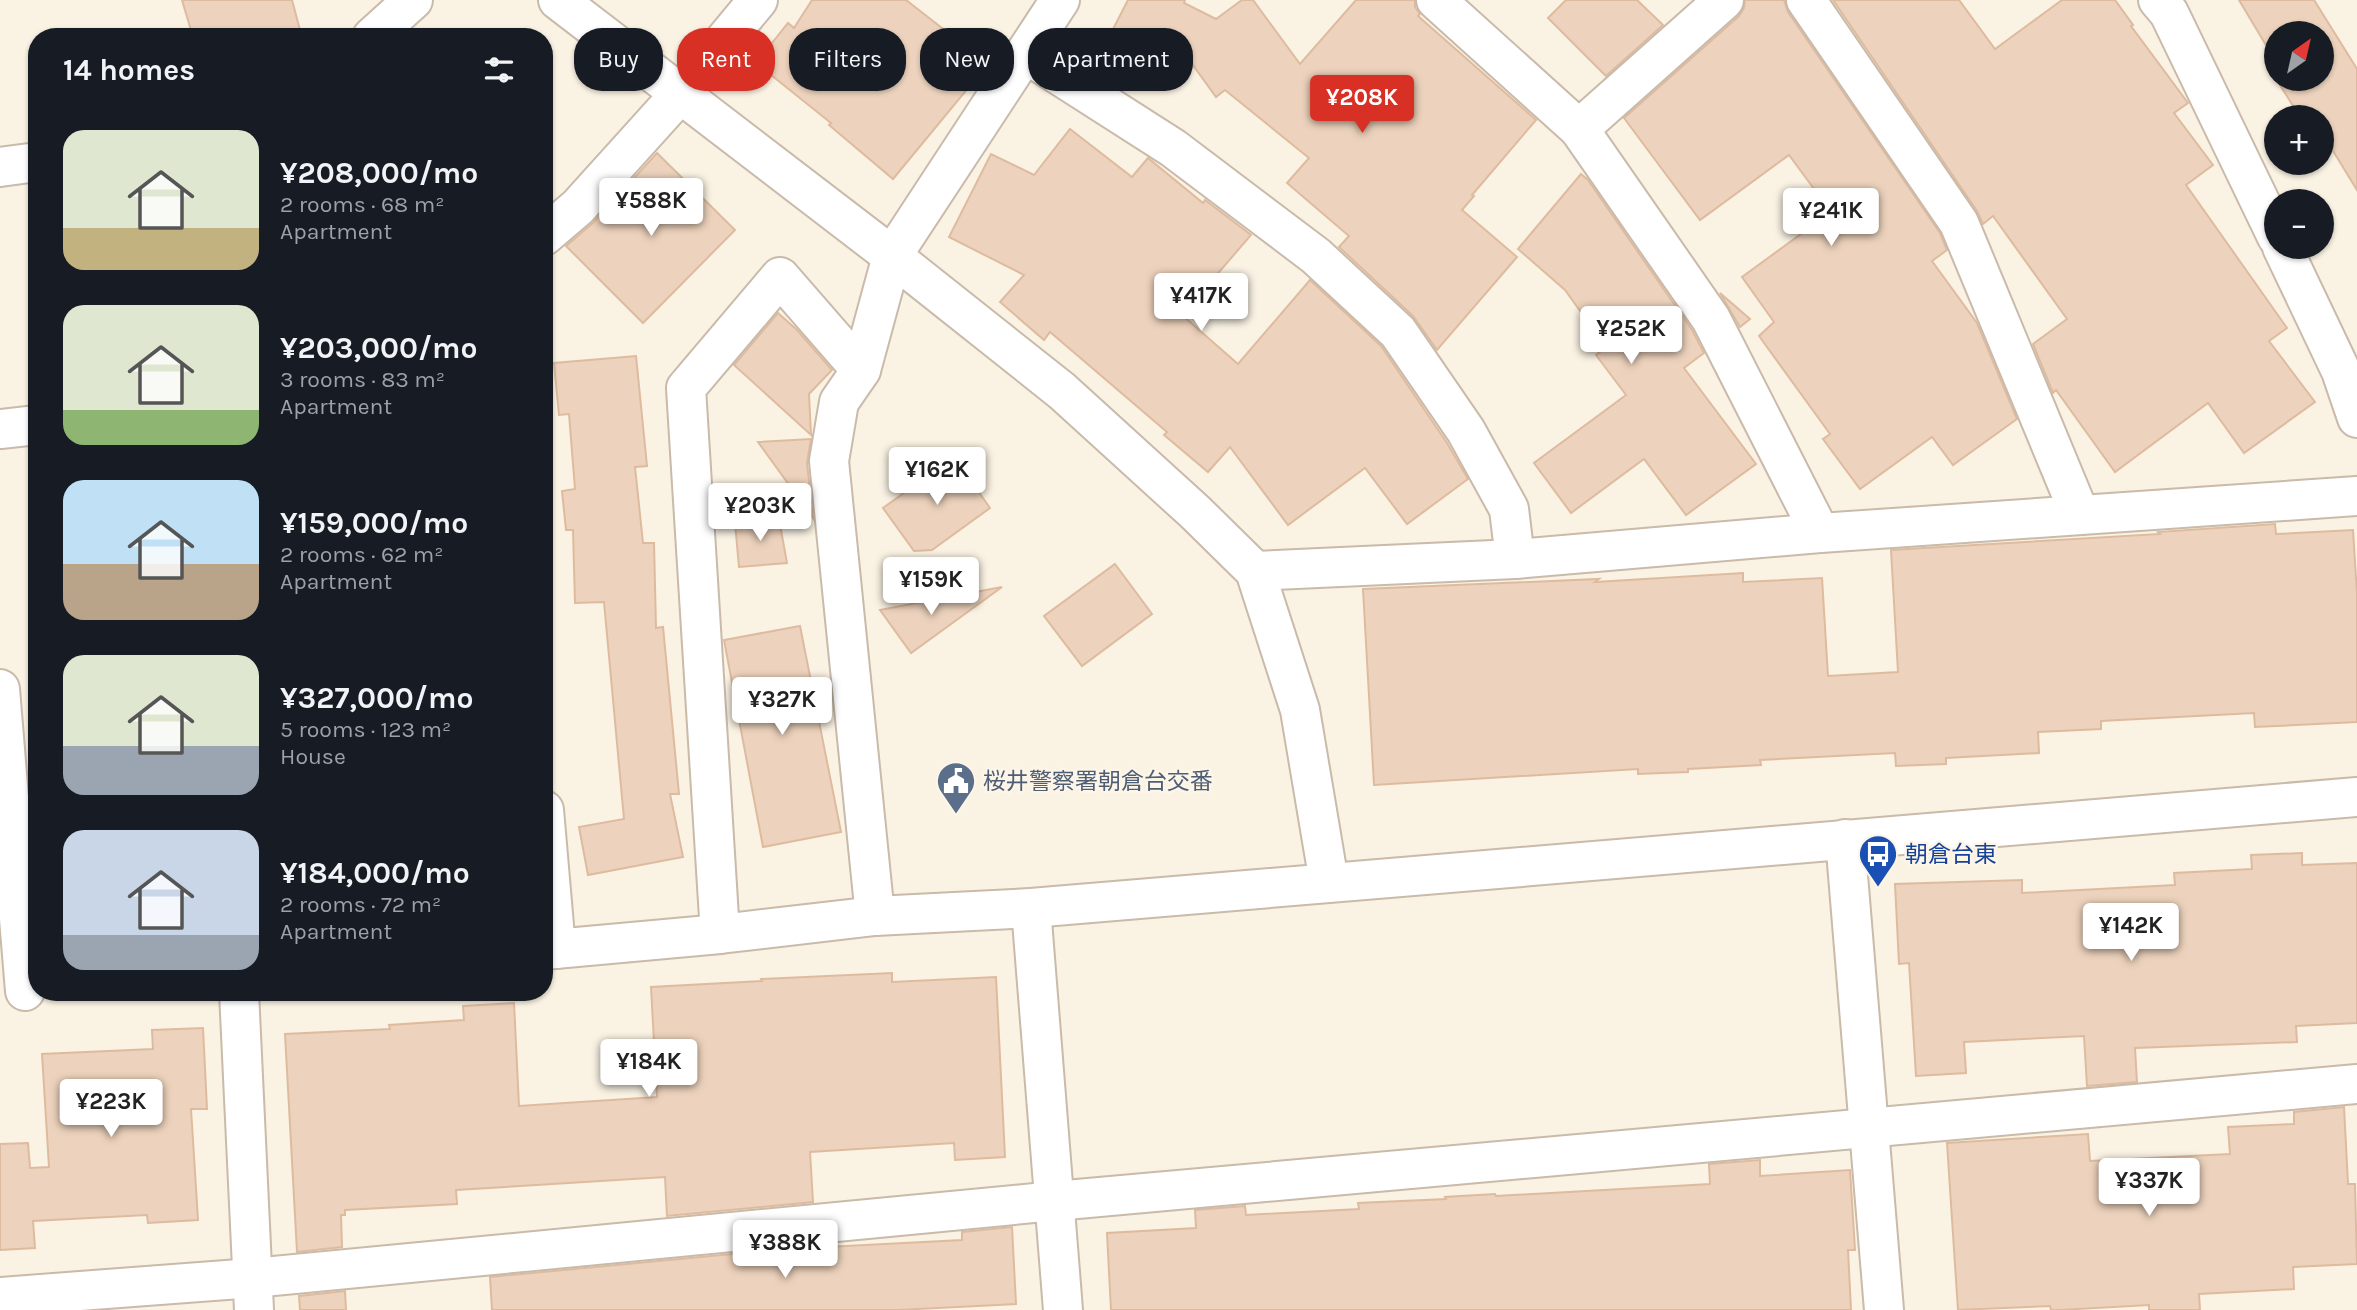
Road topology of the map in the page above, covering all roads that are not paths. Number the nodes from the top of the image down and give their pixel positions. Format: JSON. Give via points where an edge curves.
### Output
{"nodes":[{"id":1,"x":413,"y":0,"type":"edge"},
{"id":2,"x":558,"y":0,"type":"edge"},
{"id":3,"x":758,"y":0,"type":"edge"},
{"id":4,"x":1060,"y":0,"type":"edge"},
{"id":5,"x":1436,"y":0,"type":"edge"},
{"id":6,"x":1724,"y":0,"type":"edge"},
{"id":7,"x":1805,"y":0,"type":"edge"},
{"id":8,"x":2172,"y":4,"type":"edge"},
{"id":9,"x":382,"y":28,"type":"edge"},
{"id":10,"x":1026,"y":54,"type":"junction"},
{"id":11,"x":680,"y":94,"type":"junction"},
{"id":12,"x":1579,"y":129,"type":"junction"},
{"id":13,"x":28,"y":163,"type":"edge"},
{"id":14,"x":0,"y":167,"type":"edge"},
{"id":15,"x":2264,"y":208,"type":"edge"},
{"id":16,"x":553,"y":229,"type":"edge"},
{"id":17,"x":892,"y":256,"type":"junction"},
{"id":18,"x":2289,"y":259,"type":"edge"},
{"id":19,"x":2349,"y":366,"type":"edge"},
{"id":20,"x":861,"y":370,"type":"junction"},
{"id":21,"x":2357,"y":418,"type":"edge"},
{"id":22,"x":28,"y":426,"type":"edge"},
{"id":23,"x":0,"y":429,"type":"edge"},
{"id":24,"x":2357,"y":496,"type":"edge"},
{"id":25,"x":2080,"y":515,"type":"junction"},
{"id":26,"x":1820,"y":533,"type":"junction"},
{"id":27,"x":1515,"y":559,"type":"junction"},
{"id":28,"x":1255,"y":571,"type":"junction"},
{"id":29,"x":0,"y":690,"type":"edge"},
{"id":30,"x":2357,"y":797,"type":"edge"},
{"id":31,"x":1845,"y":839,"type":"junction"},
{"id":32,"x":1329,"y":882,"type":"junction"},
{"id":33,"x":1031,"y":908,"type":"junction"},
{"id":34,"x":875,"y":916,"type":"junction"},
{"id":35,"x":720,"y":934,"type":"junction"},
{"id":36,"x":553,"y":949,"type":"edge"},
{"id":37,"x":21,"y":991,"type":"edge"},
{"id":38,"x":239,"y":1001,"type":"edge"},
{"id":39,"x":2357,"y":1084,"type":"edge"},
{"id":40,"x":1868,"y":1128,"type":"junction"},
{"id":41,"x":1055,"y":1201,"type":"junction"},
{"id":42,"x":253,"y":1294,"type":"edge"},
{"id":43,"x":0,"y":1297,"type":"edge"},
{"id":44,"x":1063,"y":1310,"type":"edge"},
{"id":45,"x":1884,"y":1310,"type":"edge"}],
"edges":[{"from":1,"to":9,"type":"street"},
{"from":2,"to":11,"type":"street"},
{"from":3,"to":11,"type":"street"},
{"from":4,"to":10,"type":"street"},
{"from":5,"to":12,"type":"street"},
{"from":6,"to":12,"type":"street"},
{"from":7,"to":25,"type":"street","via":[[1959,223]]},
{"from":8,"to":15,"type":"street"},
{"from":10,"to":17,"type":"street"},
{"from":10,"to":27,"type":"street","via":[[1173,148],[1316,256],[1398,332],[1466,431],[1509,509]]},
{"from":11,"to":16,"type":"street","via":[[578,208]]},
{"from":11,"to":17,"type":"street"},
{"from":12,"to":26,"type":"street","via":[[1711,319]]},
{"from":13,"to":14,"type":"street"},
{"from":17,"to":20,"type":"street"},
{"from":17,"to":28,"type":"street","via":[[1062,391]]},
{"from":18,"to":19,"type":"street"},
{"from":19,"to":21,"type":"street"},
{"from":20,"to":34,"type":"street","via":[[839,402],[829,461]]},
{"from":20,"to":35,"type":"street","via":[[780,277],[686,388]]},
{"from":22,"to":23,"type":"street"},
{"from":24,"to":25,"type":"street"},
{"from":25,"to":26,"type":"street"},
{"from":26,"to":27,"type":"street"},
{"from":27,"to":28,"type":"street"},
{"from":28,"to":32,"type":"street","via":[[1300,710]]},
{"from":29,"to":37,"type":"street"},
{"from":30,"to":31,"type":"street"},
{"from":31,"to":32,"type":"street"},
{"from":31,"to":40,"type":"street"},
{"from":32,"to":33,"type":"street"},
{"from":33,"to":34,"type":"street"},
{"from":33,"to":41,"type":"street"},
{"from":34,"to":35,"type":"street"},
{"from":35,"to":36,"type":"street"},
{"from":38,"to":42,"type":"street"},
{"from":39,"to":40,"type":"street"},
{"from":40,"to":41,"type":"street"},
{"from":40,"to":45,"type":"street"},
{"from":41,"to":42,"type":"street"},
{"from":41,"to":44,"type":"street"},
{"from":42,"to":43,"type":"street"}]}
